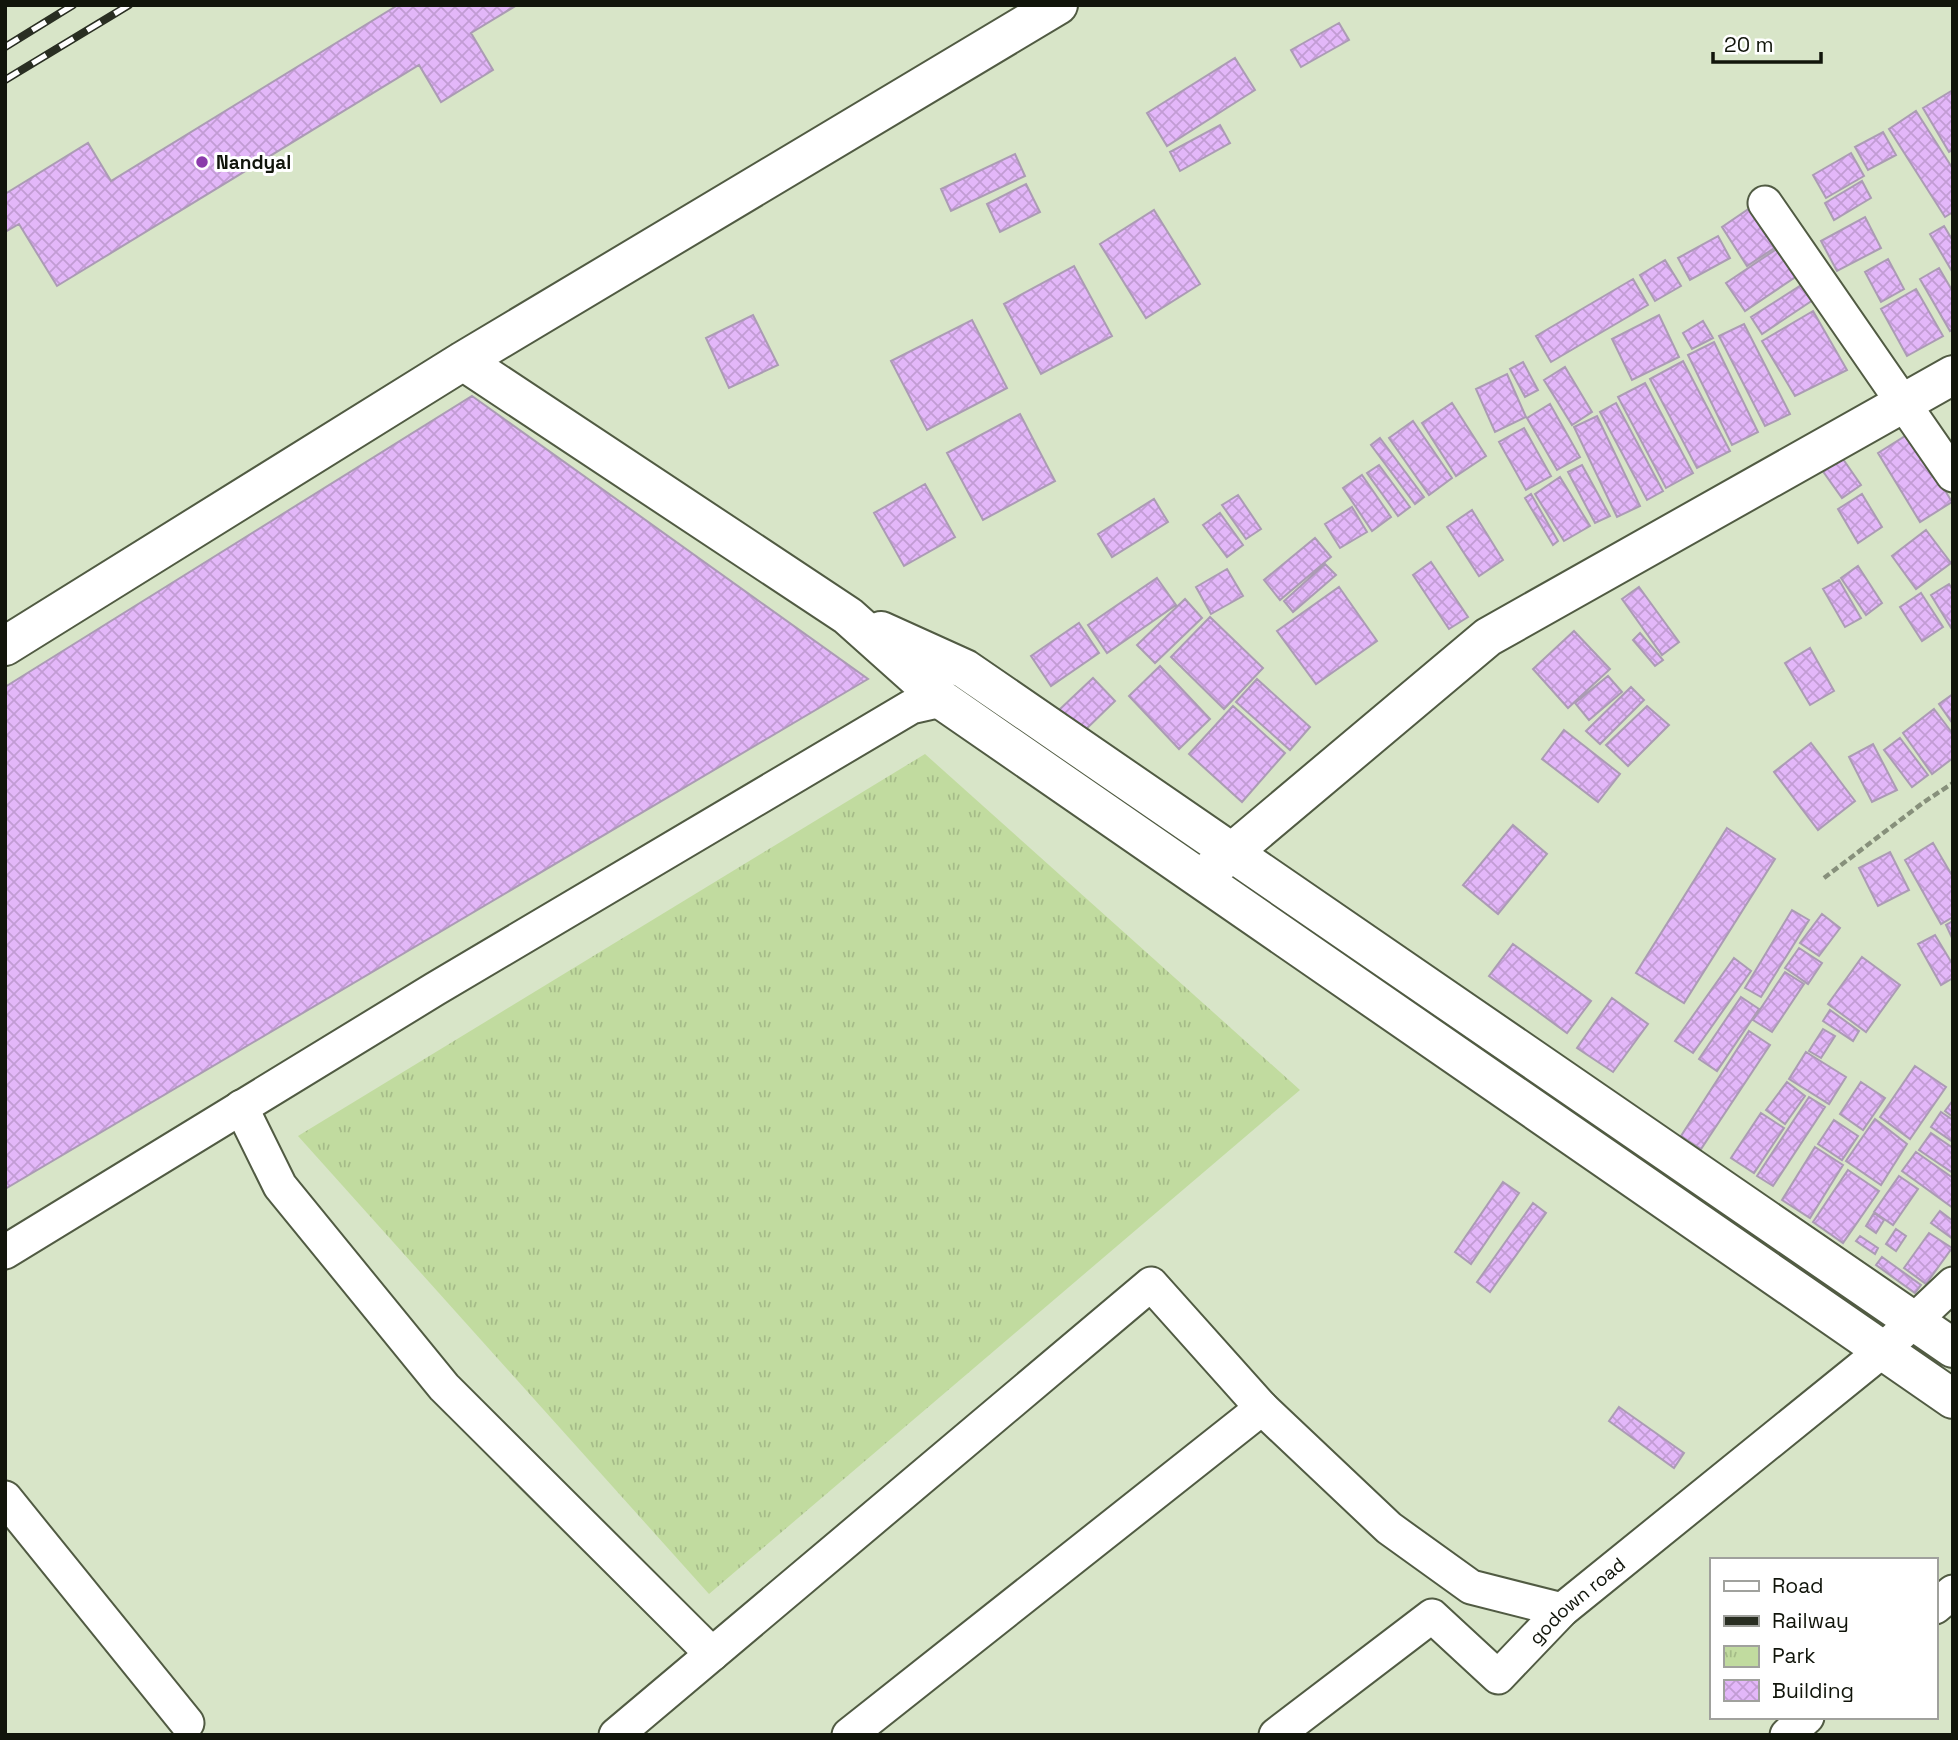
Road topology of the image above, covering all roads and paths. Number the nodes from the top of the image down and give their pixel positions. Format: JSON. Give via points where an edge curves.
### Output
{"nodes":[{"id":1,"x":1058,"y":5,"type":"edge"},
{"id":2,"x":1765,"y":203,"type":"dead end"},
{"id":3,"x":463,"y":361,"type":"junction"},
{"id":4,"x":1953,"y":375,"type":"edge"},
{"id":5,"x":1903,"y":403,"type":"junction"},
{"id":6,"x":1953,"y":475,"type":"edge"},
{"id":7,"x":848,"y":616,"type":"junction"},
{"id":8,"x":5,"y":646,"type":"edge"},
{"id":9,"x":942,"y":700,"type":"junction"},
{"id":10,"x":1953,"y":783,"type":"edge"},
{"id":11,"x":1232,"y":853,"type":"junction"},
{"id":12,"x":1824,"y":878,"type":"dead end"},
{"id":13,"x":1200,"y":879,"type":"junction"},
{"id":14,"x":241,"y":1107,"type":"junction"},
{"id":15,"x":5,"y":1252,"type":"edge"},
{"id":16,"x":1953,"y":1284,"type":"edge"},
{"id":17,"x":1914,"y":1321,"type":"junction"},
{"id":18,"x":1953,"y":1348,"type":"edge"},
{"id":19,"x":1882,"y":1351,"type":"junction"},
{"id":20,"x":1953,"y":1399,"type":"edge"},
{"id":21,"x":1262,"y":1408,"type":"junction"},
{"id":22,"x":5,"y":1498,"type":"edge"},
{"id":23,"x":1953,"y":1592,"type":"edge"},
{"id":24,"x":1937,"y":1605,"type":"edge"},
{"id":25,"x":1562,"y":1610,"type":"junction"},
{"id":26,"x":712,"y":1654,"type":"junction"},
{"id":27,"x":1805,"y":1719,"type":"edge"},
{"id":28,"x":187,"y":1723,"type":"dead end"},
{"id":29,"x":616,"y":1735,"type":"edge"},
{"id":30,"x":849,"y":1735,"type":"edge"},
{"id":31,"x":1276,"y":1735,"type":"edge"},
{"id":32,"x":1787,"y":1735,"type":"edge"}],
"edges":[{"from":1,"to":3,"type":"street"},
{"from":2,"to":5,"type":"street"},
{"from":3,"to":7,"type":"street"},
{"from":3,"to":8,"type":"street"},
{"from":4,"to":5,"type":"street"},
{"from":5,"to":6,"type":"street"},
{"from":5,"to":11,"type":"street","via":[[1488,636]]},
{"from":7,"to":9,"type":"street"},
{"from":7,"to":11,"type":"street","via":[[965,669]]},
{"from":9,"to":13,"type":"street"},
{"from":9,"to":14,"type":"street","via":[[911,707]]},
{"from":10,"to":12,"type":"path"},
{"from":11,"to":13,"type":"street"},
{"from":11,"to":17,"type":"street"},
{"from":13,"to":19,"type":"street"},
{"from":14,"to":15,"type":"street"},
{"from":14,"to":26,"type":"street","via":[[280,1186],[444,1387]]},
{"from":16,"to":17,"type":"street","name":"godown road"},
{"from":17,"to":18,"type":"street"},
{"from":17,"to":19,"type":"street","name":"godown road"},
{"from":19,"to":20,"type":"street"},
{"from":19,"to":25,"type":"street","name":"godown road"},
{"from":21,"to":25,"type":"street","via":[[1390,1528],[1471,1587]]},
{"from":21,"to":26,"type":"street","via":[[1151,1284]]},
{"from":21,"to":30,"type":"street"},
{"from":22,"to":28,"type":"street"},
{"from":23,"to":24,"type":"street"},
{"from":25,"to":31,"type":"street","name":"godown road","via":[[1498,1677],[1432,1616]]},
{"from":26,"to":29,"type":"street"},
{"from":27,"to":32,"type":"street"}]}
